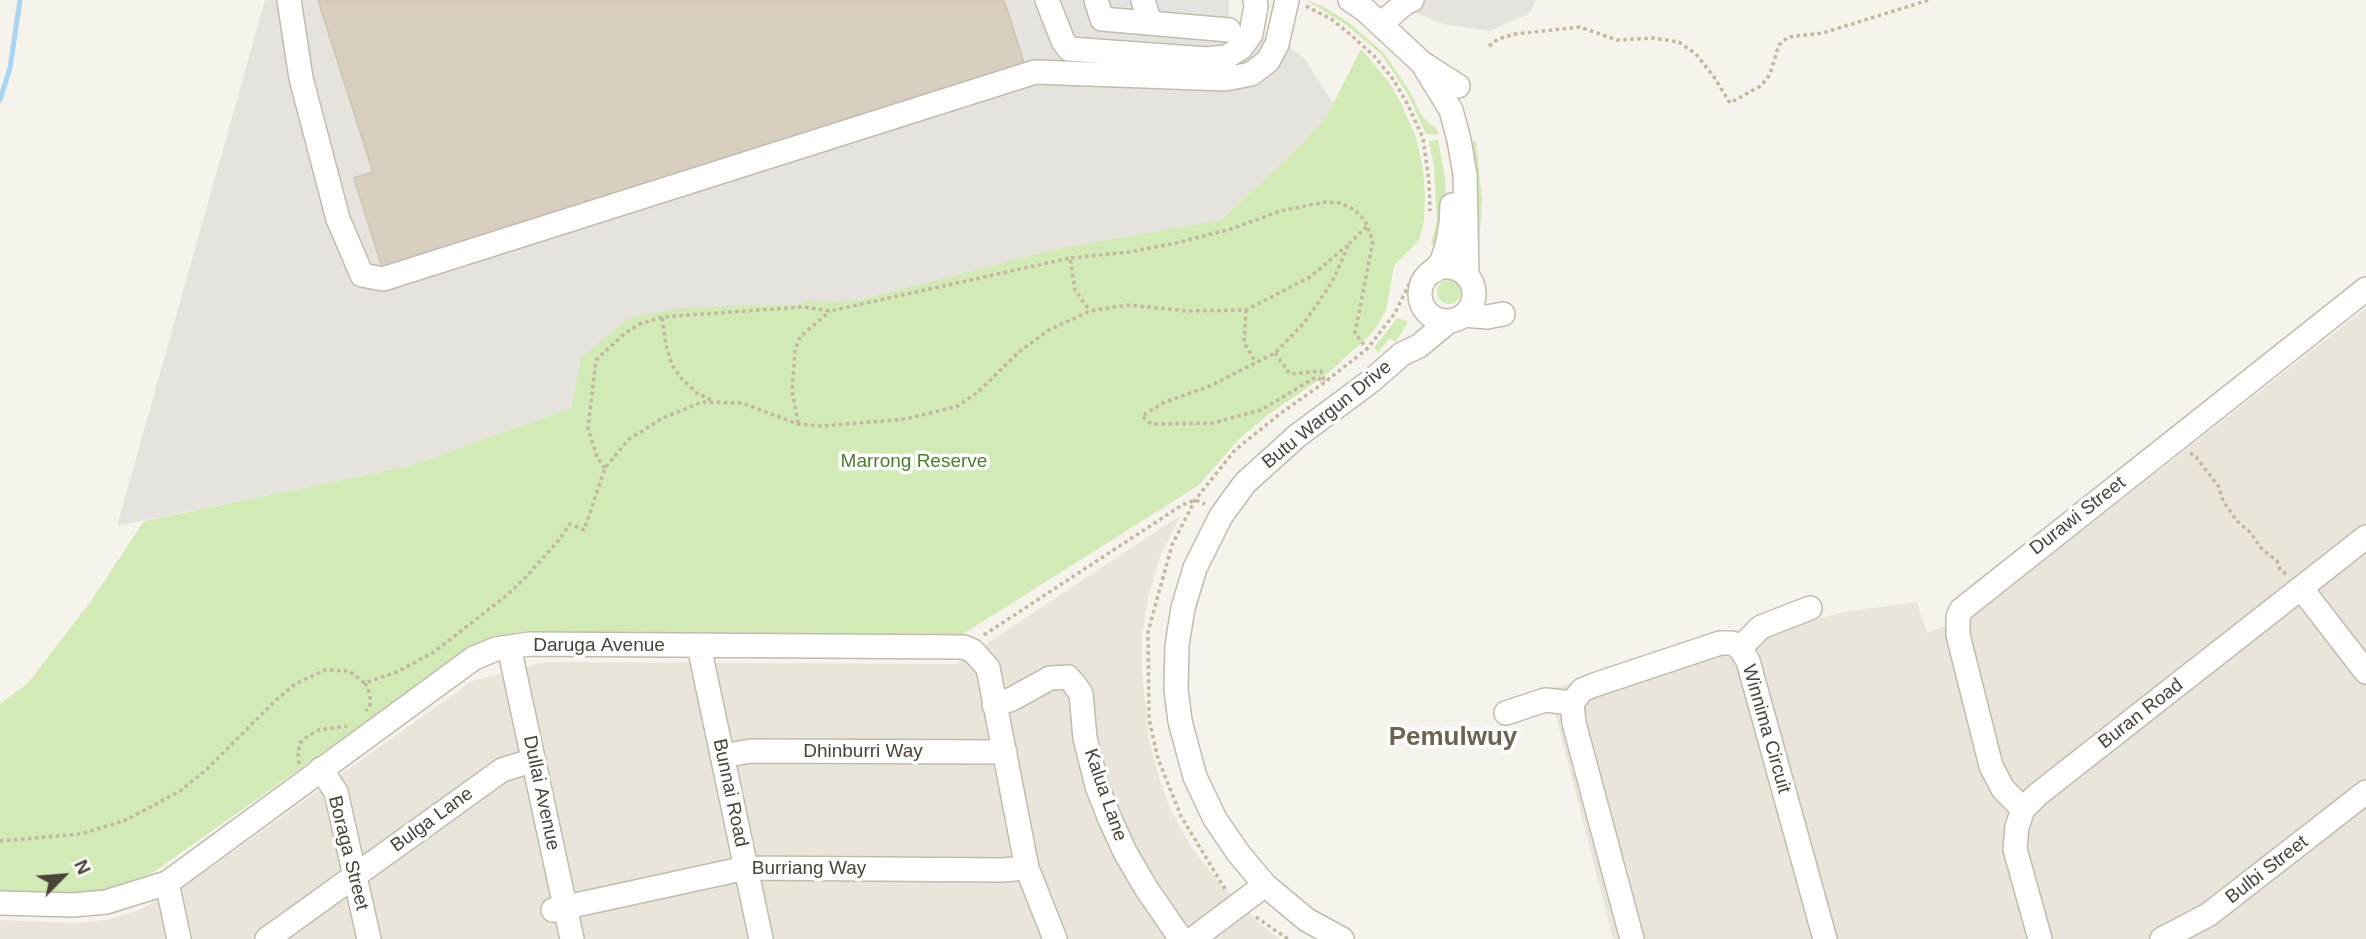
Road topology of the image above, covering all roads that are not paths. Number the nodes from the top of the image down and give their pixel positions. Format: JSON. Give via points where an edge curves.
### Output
{"nodes":[{"id":1,"x":289,"y":0,"type":"edge"},
{"id":2,"x":1047,"y":0,"type":"edge"},
{"id":3,"x":1096,"y":0,"type":"edge"},
{"id":4,"x":1143,"y":0,"type":"edge"},
{"id":5,"x":1255,"y":0,"type":"edge"},
{"id":6,"x":1287,"y":0,"type":"edge"},
{"id":7,"x":1350,"y":0,"type":"edge"},
{"id":8,"x":1412,"y":0,"type":"edge"},
{"id":9,"x":1150,"y":23,"type":"junction"},
{"id":10,"x":1381,"y":24,"type":"junction"},
{"id":11,"x":1228,"y":30,"type":"dead end"},
{"id":12,"x":1422,"y":63,"type":"junction"},
{"id":13,"x":1458,"y":86,"type":"dead end"},
{"id":14,"x":1434,"y":271,"type":"junction"},
{"id":15,"x":1470,"y":284,"type":"junction"},
{"id":16,"x":2366,"y":289,"type":"edge"},
{"id":17,"x":1421,"y":302,"type":"junction"},
{"id":18,"x":1456,"y":318,"type":"junction"},
{"id":19,"x":1402,"y":354,"type":"junction"},
{"id":20,"x":2366,"y":537,"type":"edge"},
{"id":21,"x":2301,"y":589,"type":"junction"},
{"id":22,"x":1810,"y":608,"type":"dead end"},
{"id":23,"x":699,"y":646,"type":"junction"},
{"id":24,"x":503,"y":648,"type":"junction"},
{"id":25,"x":1740,"y":648,"type":"junction"},
{"id":26,"x":2366,"y":672,"type":"edge"},
{"id":27,"x":1572,"y":703,"type":"junction"},
{"id":28,"x":994,"y":705,"type":"junction"},
{"id":29,"x":1506,"y":713,"type":"dead end"},
{"id":30,"x":1005,"y":752,"type":"junction"},
{"id":31,"x":722,"y":756,"type":"junction"},
{"id":32,"x":527,"y":762,"type":"junction"},
{"id":33,"x":310,"y":768,"type":"junction"},
{"id":34,"x":2366,"y":792,"type":"edge"},
{"id":35,"x":2024,"y":810,"type":"junction"},
{"id":36,"x":746,"y":868,"type":"junction"},
{"id":37,"x":1027,"y":868,"type":"junction"},
{"id":38,"x":355,"y":875,"type":"junction"},
{"id":39,"x":167,"y":883,"type":"junction"},
{"id":40,"x":1265,"y":885,"type":"junction"},
{"id":41,"x":0,"y":904,"type":"edge"},
{"id":42,"x":559,"y":909,"type":"junction"},
{"id":43,"x":179,"y":939,"type":"edge"},
{"id":44,"x":267,"y":939,"type":"edge"},
{"id":45,"x":369,"y":939,"type":"edge"},
{"id":46,"x":559,"y":939,"type":"edge"},
{"id":47,"x":572,"y":939,"type":"edge"},
{"id":48,"x":761,"y":939,"type":"edge"},
{"id":49,"x":1055,"y":939,"type":"edge"},
{"id":50,"x":1181,"y":939,"type":"edge"},
{"id":51,"x":1194,"y":939,"type":"edge"},
{"id":52,"x":1342,"y":939,"type":"edge"},
{"id":53,"x":1632,"y":939,"type":"edge"},
{"id":54,"x":1825,"y":939,"type":"edge"},
{"id":55,"x":2040,"y":939,"type":"edge"},
{"id":56,"x":2162,"y":939,"type":"edge"}],
"edges":[{"from":1,"to":6,"type":"street","via":[[301,78],[338,219],[362,275],[383,279],[1035,72],[1225,79],[1251,74],[1268,61],[1277,44]]},
{"from":2,"to":5,"type":"street","via":[[1069,48],[1207,59],[1226,57],[1241,48],[1251,34]]},
{"from":3,"to":9,"type":"street","via":[[1102,19]]},
{"from":4,"to":9,"type":"street"},
{"from":7,"to":10,"type":"street"},
{"from":8,"to":10,"type":"street"},
{"from":9,"to":11,"type":"street"},
{"from":10,"to":12,"type":"street"},
{"from":12,"to":13,"type":"street"},
{"from":12,"to":14,"type":"street","name":"Butu Wargun Drive","via":[[1438,98],[1451,173],[1451,224],[1442,261]]},
{"from":12,"to":15,"type":"street","via":[[1451,110],[1460,142]]},
{"from":14,"to":15,"type":"street","via":[[1451,268]]},
{"from":14,"to":17,"type":"street","name":"Butu Wargun Drive","via":[[1422,284]]},
{"from":15,"to":18,"type":"street","name":"Butu Wargun Drive","via":[[1473,301]]},
{"from":15,"to":18,"type":"street","via":[[1503,313]]},
{"from":16,"to":35,"type":"street","name":"Durawi Street","via":[[1966,604],[1958,617],[1958,635],[1991,766],[2003,789]]},
{"from":17,"to":18,"type":"street","via":[[1431,317]]},
{"from":17,"to":19,"type":"street","name":"Butu Wargun Drive","via":[[1420,319]]},
{"from":18,"to":19,"type":"street","name":"Butu Wargun Drive"},
{"from":19,"to":40,"type":"street","name":"Butu Wargun Drive","via":[[1245,483],[1205,547],[1182,608],[1176,690],[1195,776],[1215,819]]},
{"from":20,"to":21,"type":"street","name":"Buran Road"},
{"from":21,"to":26,"type":"street"},
{"from":21,"to":35,"type":"street","name":"Buran Road","via":[[2037,795]]},
{"from":22,"to":25,"type":"street","via":[[1761,627]]},
{"from":23,"to":24,"type":"street","name":"Daruga Avenue","via":[[530,644]]},
{"from":23,"to":28,"type":"street","name":"Daruga Avenue","via":[[964,647],[988,668]]},
{"from":23,"to":31,"type":"street","name":"Bunnai Road"},
{"from":24,"to":32,"type":"street","name":"Dullai Avenue"},
{"from":24,"to":33,"type":"street","name":"Daruga Avenue","via":[[474,658]]},
{"from":25,"to":27,"type":"street","name":"Winnima Circuit","via":[[1720,643],[1582,690]]},
{"from":25,"to":54,"type":"street","name":"Winnima Circuit","via":[[1748,661]]},
{"from":27,"to":29,"type":"street","via":[[1545,700]]},
{"from":27,"to":53,"type":"street"},
{"from":28,"to":30,"type":"street"},
{"from":28,"to":50,"type":"street","name":"Kalua Lane","via":[[1050,678],[1068,677],[1075,685],[1081,694],[1097,786],[1109,817],[1146,888]]},
{"from":30,"to":31,"type":"street","name":"Dhinburri Way","via":[[751,751]]},
{"from":30,"to":37,"type":"street"},
{"from":31,"to":36,"type":"street","name":"Bunnai Road"},
{"from":32,"to":38,"type":"street","name":"Bulga Lane","via":[[502,769]]},
{"from":32,"to":42,"type":"street","name":"Dullai Avenue"},
{"from":33,"to":38,"type":"street","name":"Boraga Street","via":[[336,792]]},
{"from":33,"to":39,"type":"street","name":"Daruga Avenue"},
{"from":34,"to":56,"type":"street","name":"Bulbi Street","via":[[2208,915]]},
{"from":35,"to":55,"type":"street","via":[[2015,849]]},
{"from":36,"to":37,"type":"street","name":"Burriang Way"},
{"from":36,"to":42,"type":"street","name":"Burriang Way"},
{"from":36,"to":48,"type":"street","name":"Bunnai Road"},
{"from":37,"to":49,"type":"street"},
{"from":38,"to":44,"type":"street","name":"Bulga Lane"},
{"from":38,"to":45,"type":"street","name":"Boraga Street"},
{"from":39,"to":41,"type":"street","name":"Daruga Avenue","via":[[106,902]]},
{"from":39,"to":43,"type":"street"},
{"from":40,"to":51,"type":"street"},
{"from":40,"to":52,"type":"street","name":"Butu Wargun Drive","via":[[1307,920]]},
{"from":42,"to":46,"type":"street","name":"Dullai Avenue"},
{"from":42,"to":47,"type":"street","name":"Dullai Avenue"}]}
